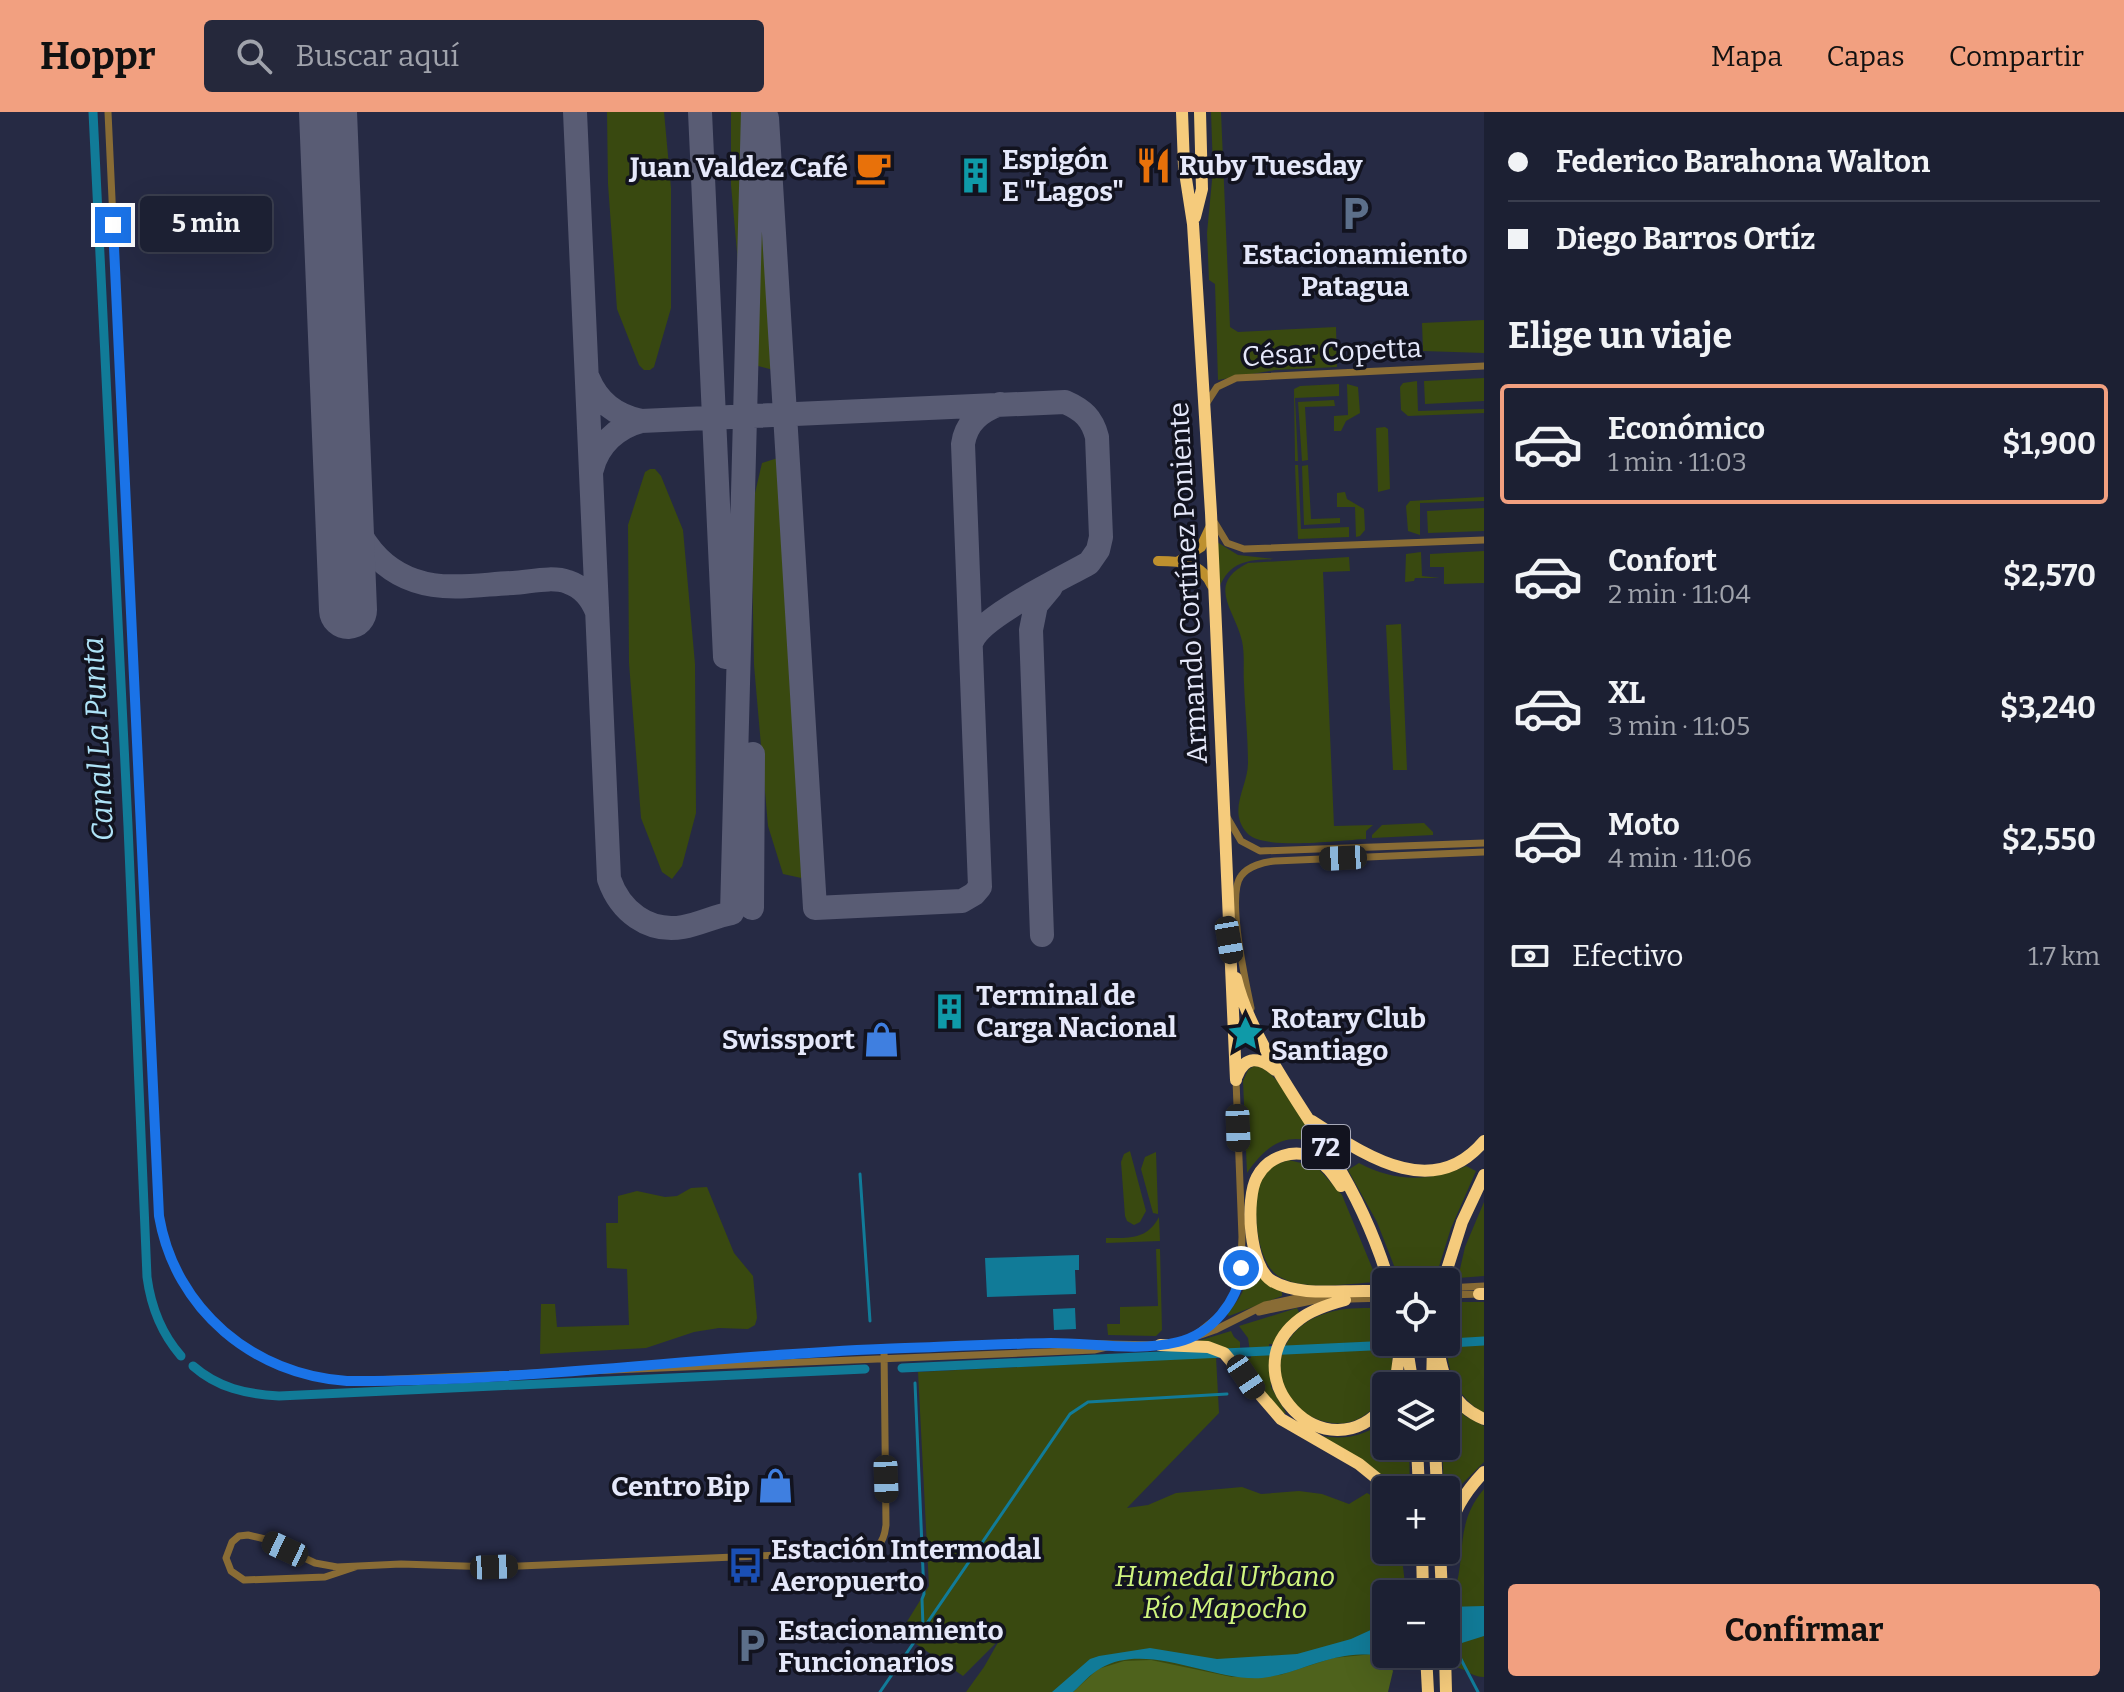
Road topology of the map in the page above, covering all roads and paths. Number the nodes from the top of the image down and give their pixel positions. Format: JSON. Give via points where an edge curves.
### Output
{"nodes":[{"id":1,"x":108,"y":112,"type":"edge"},
{"id":2,"x":1182,"y":112,"type":"edge"},
{"id":3,"x":1200,"y":112,"type":"edge"},
{"id":4,"x":1193,"y":224,"type":"junction"},
{"id":5,"x":1484,"y":366,"type":"edge"},
{"id":6,"x":1204,"y":416,"type":"junction"},
{"id":7,"x":1211,"y":519,"type":"junction"},
{"id":8,"x":1484,"y":540,"type":"edge"},
{"id":9,"x":1158,"y":561,"type":"dead end"},
{"id":10,"x":1178,"y":561,"type":"junction"},
{"id":11,"x":1212,"y":586,"type":"junction"},
{"id":12,"x":1224,"y":808,"type":"junction"},
{"id":13,"x":1484,"y":843,"type":"edge"},
{"id":14,"x":1484,"y":852,"type":"edge"},
{"id":15,"x":1229,"y":940,"type":"junction"},
{"id":16,"x":1254,"y":1025,"type":"junction"},
{"id":17,"x":1283,"y":1077,"type":"junction"},
{"id":18,"x":1236,"y":1080,"type":"junction"},
{"id":19,"x":1309,"y":1120,"type":"junction"},
{"id":20,"x":1484,"y":1141,"type":"edge"},
{"id":21,"x":1484,"y":1175,"type":"edge"},
{"id":22,"x":1484,"y":1191,"type":"edge"},
{"id":23,"x":1365,"y":1218,"type":"junction"},
{"id":24,"x":1462,"y":1222,"type":"junction"},
{"id":25,"x":1384,"y":1268,"type":"edge"},
{"id":26,"x":1448,"y":1268,"type":"edge"},
{"id":27,"x":1460,"y":1290,"type":"edge"},
{"id":28,"x":1370,"y":1291,"type":"joint"},
{"id":29,"x":1483,"y":1292,"type":"edge"},
{"id":30,"x":1460,"y":1294,"type":"edge"},
{"id":31,"x":1372,"y":1299,"type":"edge"},
{"id":32,"x":1345,"y":1300,"type":"junction"},
{"id":33,"x":1230,"y":1322,"type":"junction"},
{"id":34,"x":1182,"y":1341,"type":"junction"},
{"id":35,"x":1160,"y":1345,"type":"junction"},
{"id":36,"x":1111,"y":1346,"type":"junction"},
{"id":37,"x":884,"y":1349,"type":"junction"},
{"id":38,"x":1439,"y":1356,"type":"edge"},
{"id":39,"x":882,"y":1359,"type":"junction"},
{"id":40,"x":620,"y":1369,"type":"junction"},
{"id":41,"x":1372,"y":1417,"type":"edge"},
{"id":42,"x":1484,"y":1419,"type":"edge"},
{"id":43,"x":1484,"y":1472,"type":"edge"},
{"id":44,"x":1374,"y":1476,"type":"edge"},
{"id":45,"x":1460,"y":1503,"type":"edge"},
{"id":46,"x":358,"y":1566,"type":"junction"},
{"id":47,"x":1427,"y":1668,"type":"edge"},
{"id":48,"x":1445,"y":1668,"type":"edge"},
{"id":49,"x":1446,"y":1690,"type":"edge"},
{"id":50,"x":1428,"y":1691,"type":"edge"}],
"edges":[{"from":1,"to":40,"type":"street","via":[[159,1216],[169,1255],[192,1297],[231,1338],[281,1367],[311,1376],[369,1381]]},
{"from":2,"to":4,"type":"highway","name":"Armando Cortínez Poniente"},
{"from":3,"to":4,"type":"highway","name":"Armando Cortínez Poniente","via":[[1202,189]]},
{"from":4,"to":6,"type":"highway","name":"Armando Cortínez Poniente"},
{"from":5,"to":6,"type":"street","name":"César Copetta","via":[[1236,378],[1213,392]]},
{"from":6,"to":7,"type":"highway","name":"Armando Cortínez Poniente"},
{"from":7,"to":8,"type":"street","via":[[1223,539],[1244,549]]},
{"from":7,"to":10,"type":"street","via":[[1201,547]]},
{"from":7,"to":11,"type":"highway","name":"Armando Cortínez Poniente"},
{"from":9,"to":10,"type":"street"},
{"from":10,"to":11,"type":"street","via":[[1200,568]]},
{"from":11,"to":12,"type":"highway","name":"Armando Cortínez Poniente"},
{"from":12,"to":13,"type":"street","via":[[1241,841],[1260,851]]},
{"from":12,"to":15,"type":"highway","name":"Armando Cortínez Poniente"},
{"from":14,"to":16,"type":"street","via":[[1275,861],[1245,872],[1237,884],[1239,948]]},
{"from":15,"to":16,"type":"highway","number":"72","via":[[1238,987]]},
{"from":15,"to":18,"type":"highway"},
{"from":16,"to":17,"type":"highway","number":"72"},
{"from":17,"to":18,"type":"highway","via":[[1254,1059],[1242,1064]]},
{"from":17,"to":19,"type":"highway","number":"72"},
{"from":18,"to":34,"type":"street","via":[[1240,1284],[1208,1326]]},
{"from":19,"to":20,"type":"highway","via":[[1373,1158],[1407,1170],[1453,1164]]},
{"from":19,"to":23,"type":"highway","number":"72"},
{"from":21,"to":24,"type":"highway"},
{"from":22,"to":24,"type":"highway"},
{"from":23,"to":25,"type":"highway","number":"72"},
{"from":23,"to":28,"type":"highway","via":[[1326,1166],[1308,1155],[1277,1158],[1264,1166],[1253,1186],[1255,1257],[1266,1277],[1293,1289]]},
{"from":24,"to":26,"type":"highway"},
{"from":27,"to":29,"type":"street"},
{"from":28,"to":33,"type":"street","via":[[1281,1300]]},
{"from":29,"to":30,"type":"street"},
{"from":31,"to":32,"type":"street"},
{"from":32,"to":33,"type":"street","via":[[1298,1302]]},
{"from":32,"to":41,"type":"highway","via":[[1305,1315],[1288,1330],[1276,1358],[1276,1376],[1284,1400],[1313,1425],[1336,1430]]},
{"from":33,"to":34,"type":"street"},
{"from":34,"to":35,"type":"street"},
{"from":35,"to":36,"type":"street"},
{"from":35,"to":44,"type":"highway","via":[[1214,1348],[1230,1358],[1281,1419]]},
{"from":36,"to":37,"type":"street"},
{"from":36,"to":39,"type":"street"},
{"from":37,"to":39,"type":"street"},
{"from":37,"to":40,"type":"street"},
{"from":38,"to":42,"type":"highway","via":[[1452,1394]]},
{"from":39,"to":40,"type":"street"},
{"from":39,"to":46,"type":"street","via":[[886,1525],[883,1542],[876,1548],[494,1567]]},
{"from":43,"to":45,"type":"highway"},
{"from":46,"to":46,"type":"street","via":[[315,1563],[248,1535],[232,1542],[226,1558],[231,1571],[250,1580],[325,1577]]},
{"from":47,"to":50,"type":"highway"},
{"from":48,"to":49,"type":"highway"}]}
